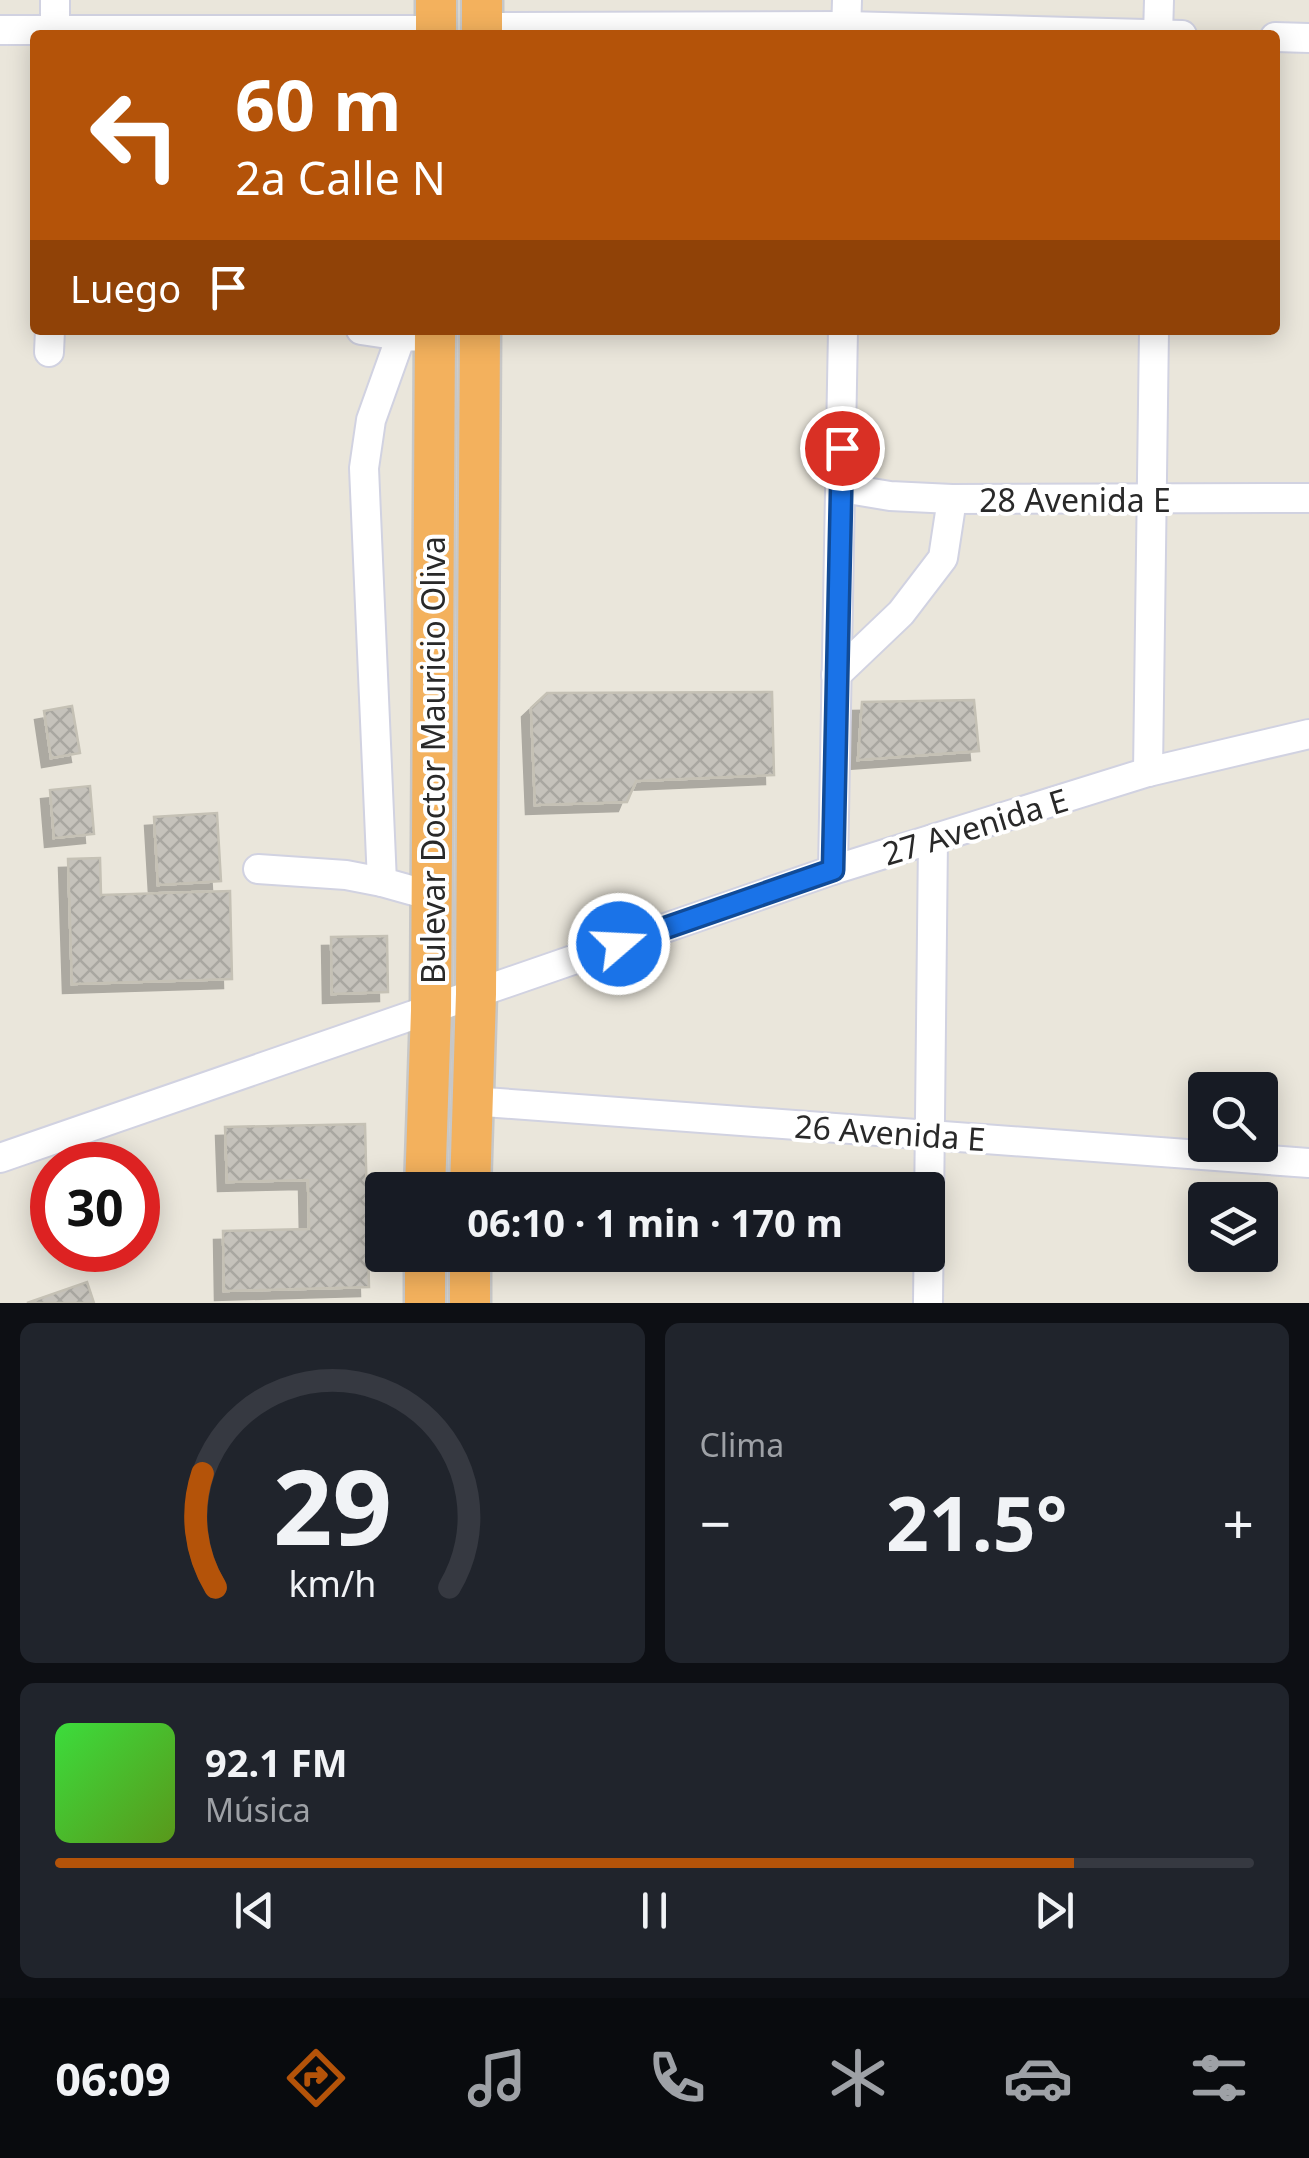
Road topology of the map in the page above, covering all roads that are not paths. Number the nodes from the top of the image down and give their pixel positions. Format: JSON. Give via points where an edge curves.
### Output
{"nodes":[{"id":1,"x":55,"y":0,"type":"edge"},
{"id":2,"x":1159,"y":0,"type":"edge"},
{"id":3,"x":482,"y":21,"type":"edge"},
{"id":4,"x":846,"y":21,"type":"edge"},
{"id":5,"x":436,"y":22,"type":"edge"},
{"id":6,"x":0,"y":30,"type":"edge"},
{"id":7,"x":55,"y":30,"type":"edge"},
{"id":8,"x":159,"y":30,"type":"edge"},
{"id":9,"x":1047,"y":30,"type":"edge"},
{"id":10,"x":1158,"y":30,"type":"edge"},
{"id":11,"x":30,"y":32,"type":"edge"},
{"id":12,"x":1280,"y":37,"type":"edge"},
{"id":13,"x":1309,"y":38,"type":"edge"},
{"id":14,"x":423,"y":335,"type":"edge"},
{"id":15,"x":424,"y":335,"type":"edge"},
{"id":16,"x":480,"y":335,"type":"edge"},
{"id":17,"x":844,"y":335,"type":"edge"},
{"id":18,"x":1154,"y":335,"type":"edge"},
{"id":19,"x":842,"y":488,"type":"junction"},
{"id":20,"x":952,"y":498,"type":"junction"},
{"id":21,"x":1309,"y":498,"type":"edge"},
{"id":22,"x":1152,"y":499,"type":"junction"},
{"id":23,"x":836,"y":675,"type":"junction"},
{"id":24,"x":1309,"y":734,"type":"edge"},
{"id":25,"x":1148,"y":772,"type":"junction"},
{"id":26,"x":933,"y":839,"type":"junction"},
{"id":27,"x":258,"y":870,"type":"dead end"},
{"id":28,"x":833,"y":870,"type":"junction"},
{"id":29,"x":382,"y":882,"type":"junction"},
{"id":30,"x":432,"y":896,"type":"junction"},
{"id":31,"x":476,"y":994,"type":"junction"},
{"id":32,"x":431,"y":1011,"type":"junction"},
{"id":33,"x":471,"y":1101,"type":"junction"},
{"id":34,"x":931,"y":1135,"type":"junction"},
{"id":35,"x":0,"y":1158,"type":"edge"},
{"id":36,"x":1309,"y":1163,"type":"edge"},
{"id":37,"x":426,"y":1172,"type":"edge"},
{"id":38,"x":470,"y":1172,"type":"edge"},
{"id":39,"x":425,"y":1272,"type":"edge"},
{"id":40,"x":470,"y":1272,"type":"edge"},
{"id":41,"x":425,"y":1303,"type":"edge"},
{"id":42,"x":470,"y":1303,"type":"edge"},
{"id":43,"x":928,"y":1303,"type":"edge"}],
"edges":[{"from":1,"to":7,"type":"street"},
{"from":2,"to":10,"type":"street"},
{"from":3,"to":4,"type":"street"},
{"from":4,"to":9,"type":"street"},
{"from":5,"to":8,"type":"street"},
{"from":6,"to":11,"type":"street"},
{"from":12,"to":13,"type":"street"},
{"from":14,"to":29,"type":"street","via":[[371,420],[364,468]]},
{"from":15,"to":30,"type":"highway","name":"Bulevar Doctor Mauricio Oliva"},
{"from":16,"to":31,"type":"highway","name":"Bulevar Doctor Mauricio Oliva"},
{"from":17,"to":19,"type":"street"},
{"from":18,"to":22,"type":"street"},
{"from":19,"to":20,"type":"street","name":"28 Avenida E"},
{"from":19,"to":23,"type":"street"},
{"from":20,"to":22,"type":"street","name":"28 Avenida E"},
{"from":20,"to":23,"type":"street","via":[[943,558],[901,613]]},
{"from":21,"to":22,"type":"street","name":"28 Avenida E"},
{"from":22,"to":25,"type":"street"},
{"from":23,"to":28,"type":"street"},
{"from":24,"to":25,"type":"street","name":"27 Avenida E"},
{"from":25,"to":26,"type":"street","name":"27 Avenida E"},
{"from":26,"to":28,"type":"street","name":"27 Avenida E"},
{"from":26,"to":34,"type":"street"},
{"from":27,"to":29,"type":"street"},
{"from":28,"to":31,"type":"street","name":"27 Avenida E"},
{"from":29,"to":30,"type":"street"},
{"from":30,"to":32,"type":"highway","name":"Bulevar Doctor Mauricio Oliva"},
{"from":31,"to":32,"type":"street","name":"27 Avenida E"},
{"from":31,"to":33,"type":"highway","name":"Bulevar Doctor Mauricio Oliva"},
{"from":32,"to":35,"type":"street","name":"27 Avenida E"},
{"from":32,"to":37,"type":"highway","name":"Bulevar Doctor Mauricio Oliva"},
{"from":33,"to":34,"type":"street","name":"26 Avenida E"},
{"from":33,"to":38,"type":"highway","name":"Bulevar Doctor Mauricio Oliva"},
{"from":34,"to":36,"type":"street","name":"26 Avenida E"},
{"from":34,"to":43,"type":"street"},
{"from":39,"to":41,"type":"highway"},
{"from":40,"to":42,"type":"highway"}]}
